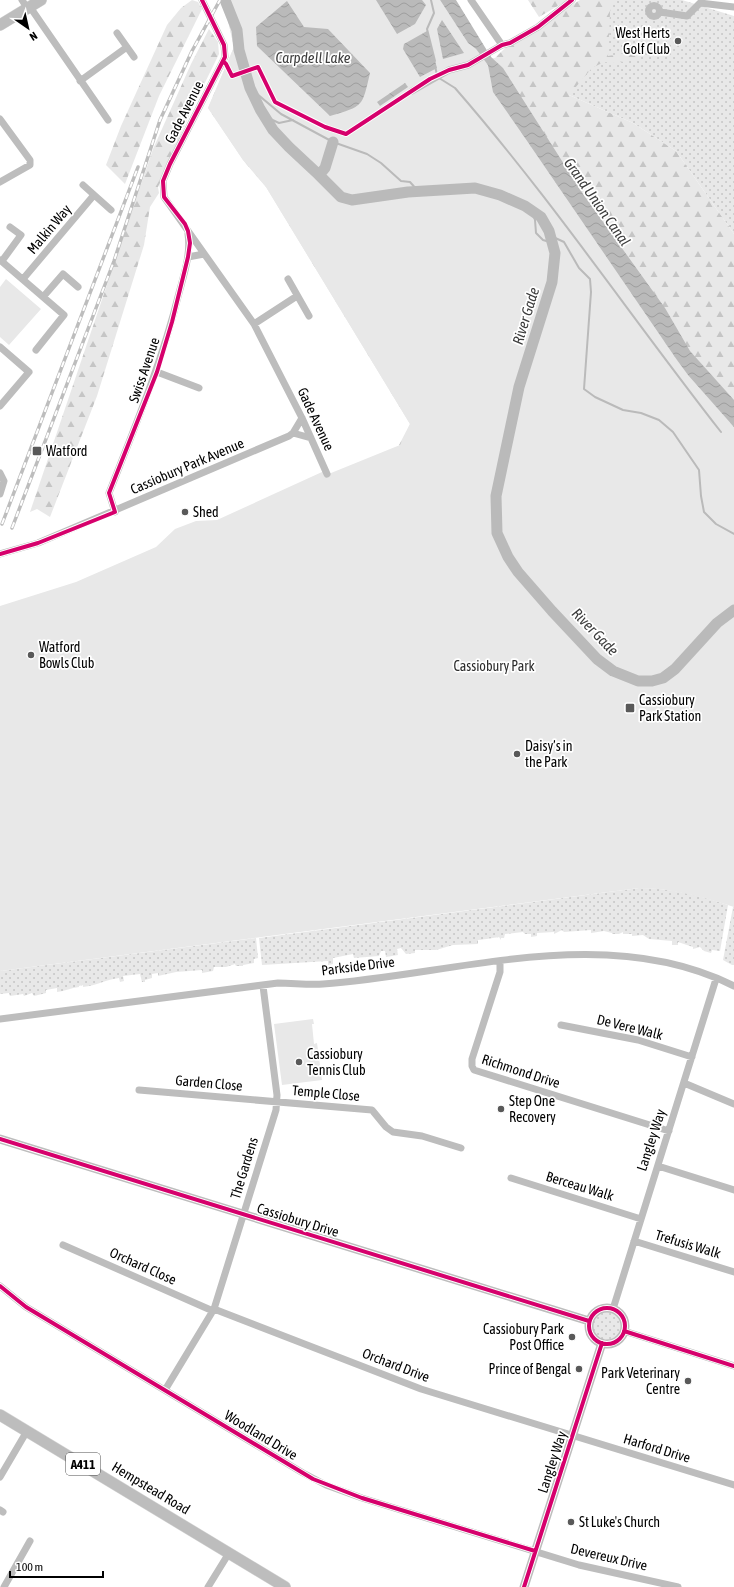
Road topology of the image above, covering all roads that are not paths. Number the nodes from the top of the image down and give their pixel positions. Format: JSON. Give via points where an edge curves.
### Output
{"nodes":[{"id":1,"x":41,"y":0,"type":"edge"},
{"id":2,"x":202,"y":0,"type":"edge"},
{"id":3,"x":471,"y":0,"type":"edge"},
{"id":4,"x":572,"y":0,"type":"edge"},
{"id":5,"x":26,"y":5,"type":"edge"},
{"id":6,"x":734,"y":7,"type":"edge"},
{"id":7,"x":660,"y":12,"type":"dead end"},
{"id":8,"x":0,"y":25,"type":"edge"},
{"id":9,"x":117,"y":33,"type":"dead end"},
{"id":10,"x":502,"y":45,"type":"junction"},
{"id":11,"x":127,"y":47,"type":"junction"},
{"id":12,"x":134,"y":56,"type":"dead end"},
{"id":13,"x":80,"y":80,"type":"junction"},
{"id":14,"x":412,"y":91,"type":"dead end"},
{"id":15,"x":0,"y":119,"type":"edge"},
{"id":16,"x":108,"y":120,"type":"dead end"},
{"id":17,"x":0,"y":182,"type":"edge"},
{"id":18,"x":83,"y":185,"type":"dead end"},
{"id":19,"x":94,"y":195,"type":"junction"},
{"id":20,"x":112,"y":210,"type":"dead end"},
{"id":21,"x":10,"y":227,"type":"dead end"},
{"id":22,"x":188,"y":231,"type":"junction"},
{"id":23,"x":204,"y":254,"type":"junction"},
{"id":24,"x":188,"y":256,"type":"junction"},
{"id":25,"x":2,"y":262,"type":"edge"},
{"id":26,"x":0,"y":271,"type":"edge"},
{"id":27,"x":23,"y":279,"type":"junction"},
{"id":28,"x":288,"y":279,"type":"dead end"},
{"id":29,"x":78,"y":287,"type":"dead end"},
{"id":30,"x":297,"y":296,"type":"junction"},
{"id":31,"x":43,"y":297,"type":"junction"},
{"id":32,"x":309,"y":316,"type":"dead end"},
{"id":33,"x":254,"y":324,"type":"junction"},
{"id":34,"x":0,"y":347,"type":"edge"},
{"id":35,"x":36,"y":350,"type":"dead end"},
{"id":36,"x":157,"y":372,"type":"junction"},
{"id":37,"x":199,"y":388,"type":"dead end"},
{"id":38,"x":0,"y":406,"type":"edge"},
{"id":39,"x":302,"y":418,"type":"junction"},
{"id":40,"x":294,"y":433,"type":"junction"},
{"id":41,"x":311,"y":438,"type":"junction"},
{"id":42,"x":0,"y":473,"type":"edge"},
{"id":43,"x":327,"y":474,"type":"dead end"},
{"id":44,"x":0,"y":494,"type":"edge"},
{"id":45,"x":115,"y":512,"type":"junction"},
{"id":46,"x":0,"y":554,"type":"edge"},
{"id":47,"x":500,"y":961,"type":"junction"},
{"id":48,"x":716,"y":979,"type":"junction"},
{"id":49,"x":263,"y":986,"type":"junction"},
{"id":50,"x":734,"y":986,"type":"edge"},
{"id":51,"x":0,"y":1019,"type":"edge"},
{"id":52,"x":561,"y":1025,"type":"dead end"},
{"id":53,"x":692,"y":1057,"type":"junction"},
{"id":54,"x":684,"y":1083,"type":"junction"},
{"id":55,"x":139,"y":1090,"type":"dead end"},
{"id":56,"x":277,"y":1102,"type":"junction"},
{"id":57,"x":734,"y":1104,"type":"edge"},
{"id":58,"x":669,"y":1131,"type":"junction"},
{"id":59,"x":0,"y":1139,"type":"edge"},
{"id":60,"x":461,"y":1148,"type":"dead end"},
{"id":61,"x":658,"y":1166,"type":"junction"},
{"id":62,"x":511,"y":1178,"type":"dead end"},
{"id":63,"x":734,"y":1190,"type":"edge"},
{"id":64,"x":243,"y":1214,"type":"junction"},
{"id":65,"x":641,"y":1218,"type":"junction"},
{"id":66,"x":634,"y":1241,"type":"junction"},
{"id":67,"x":64,"y":1245,"type":"dead end"},
{"id":68,"x":734,"y":1272,"type":"edge"},
{"id":69,"x":0,"y":1286,"type":"edge"},
{"id":70,"x":613,"y":1309,"type":"junction"},
{"id":71,"x":213,"y":1310,"type":"junction"},
{"id":72,"x":589,"y":1320,"type":"junction"},
{"id":73,"x":624,"y":1331,"type":"junction"},
{"id":74,"x":602,"y":1343,"type":"junction"},
{"id":75,"x":734,"y":1366,"type":"edge"},
{"id":76,"x":165,"y":1390,"type":"junction"},
{"id":77,"x":0,"y":1415,"type":"edge"},
{"id":78,"x":27,"y":1431,"type":"junction"},
{"id":79,"x":572,"y":1435,"type":"junction"},
{"id":80,"x":0,"y":1477,"type":"edge"},
{"id":81,"x":734,"y":1485,"type":"edge"},
{"id":82,"x":30,"y":1541,"type":"dead end"},
{"id":83,"x":535,"y":1552,"type":"junction"},
{"id":84,"x":229,"y":1553,"type":"junction"},
{"id":85,"x":4,"y":1587,"type":"edge"},
{"id":86,"x":208,"y":1587,"type":"edge"},
{"id":87,"x":285,"y":1587,"type":"edge"},
{"id":88,"x":524,"y":1587,"type":"edge"},
{"id":89,"x":678,"y":1587,"type":"edge"}],
"edges":[{"from":1,"to":5,"type":"main road"},
{"from":2,"to":22,"type":"street","name":"Gade Avenue","via":[[224,45],[225,57],[173,157],[164,181],[164,197]]},
{"from":3,"to":10,"type":"street"},
{"from":4,"to":10,"type":"street","via":[[538,27],[510,44]]},
{"from":5,"to":8,"type":"main road"},
{"from":5,"to":13,"type":"street"},
{"from":6,"to":7,"type":"street","via":[[700,3],[687,16]]},
{"from":9,"to":11,"type":"street"},
{"from":10,"to":14,"type":"street","via":[[468,65],[433,77]]},
{"from":11,"to":12,"type":"street"},
{"from":11,"to":13,"type":"street"},
{"from":13,"to":16,"type":"street"},
{"from":15,"to":17,"type":"street","via":[[30,160],[30,165]]},
{"from":18,"to":19,"type":"street"},
{"from":19,"to":20,"type":"street"},
{"from":19,"to":27,"type":"street","name":"Malkin Way"},
{"from":21,"to":25,"type":"street","via":[[21,235]]},
{"from":22,"to":23,"type":"street","name":"Gade Avenue"},
{"from":22,"to":24,"type":"street","name":"Swiss Avenue"},
{"from":23,"to":24,"type":"street"},
{"from":23,"to":33,"type":"street","name":"Gade Avenue"},
{"from":24,"to":36,"type":"street","name":"Swiss Avenue"},
{"from":25,"to":26,"type":"street"},
{"from":25,"to":27,"type":"street"},
{"from":27,"to":31,"type":"street"},
{"from":28,"to":30,"type":"street"},
{"from":29,"to":31,"type":"street","via":[[63,274]]},
{"from":30,"to":32,"type":"street"},
{"from":30,"to":33,"type":"street"},
{"from":31,"to":35,"type":"street","via":[[64,315]]},
{"from":33,"to":39,"type":"street","name":"Gade Avenue"},
{"from":34,"to":38,"type":"street","via":[[29,372]]},
{"from":36,"to":37,"type":"street"},
{"from":36,"to":45,"type":"street","name":"Swiss Avenue","via":[[109,493]]},
{"from":39,"to":40,"type":"street"},
{"from":39,"to":41,"type":"street","name":"Gade Avenue"},
{"from":40,"to":41,"type":"street"},
{"from":40,"to":45,"type":"street","name":"Cassiobury Park Avenue"},
{"from":41,"to":43,"type":"street","name":"Gade Avenue"},
{"from":42,"to":44,"type":"street","via":[[4,482]]},
{"from":45,"to":46,"type":"street","name":"Cassiobury Park Avenue","via":[[38,543]]},
{"from":47,"to":48,"type":"street","name":"Parkside Drive","via":[[573,954],[614,955],[666,963]]},
{"from":47,"to":49,"type":"street","name":"Parkside Drive","via":[[322,984],[284,983]]},
{"from":47,"to":58,"type":"street","name":"Richmond Drive","via":[[500,972],[472,1060],[474,1070]]},
{"from":48,"to":50,"type":"street","name":"Parkside Drive"},
{"from":48,"to":53,"type":"street","name":"Langley Way"},
{"from":49,"to":51,"type":"street","name":"Parkside Drive"},
{"from":49,"to":56,"type":"street","name":"The Gardens"},
{"from":52,"to":53,"type":"street","name":"De Vere Walk","via":[[638,1040]]},
{"from":53,"to":54,"type":"street","name":"Langley Way"},
{"from":54,"to":57,"type":"street"},
{"from":54,"to":58,"type":"street","name":"Langley Way"},
{"from":55,"to":56,"type":"street","name":"Garden Close"},
{"from":56,"to":60,"type":"street","name":"Temple Close","via":[[372,1110],[393,1132],[422,1136]]},
{"from":56,"to":64,"type":"street","name":"The Gardens"},
{"from":58,"to":61,"type":"street","name":"Langley Way"},
{"from":59,"to":64,"type":"street","name":"Cassiobury Drive"},
{"from":61,"to":63,"type":"street"},
{"from":61,"to":65,"type":"street","name":"Langley Way"},
{"from":62,"to":65,"type":"street","name":"Berceau Walk"},
{"from":64,"to":71,"type":"street","name":"The Gardens"},
{"from":64,"to":72,"type":"street","name":"Cassiobury Drive"},
{"from":65,"to":66,"type":"street","name":"Langley Way"},
{"from":66,"to":68,"type":"street","name":"Trefusis Walk"},
{"from":66,"to":70,"type":"street","name":"Langley Way"},
{"from":67,"to":71,"type":"street","name":"Orchard Close"},
{"from":69,"to":76,"type":"street","name":"Woodland Drive","via":[[26,1307]]},
{"from":70,"to":72,"type":"street","via":[[596,1311]]},
{"from":70,"to":73,"type":"street","via":[[622,1316]]},
{"from":71,"to":76,"type":"street","name":"The Gardens"},
{"from":71,"to":79,"type":"street","name":"Orchard Drive","via":[[421,1389]]},
{"from":72,"to":74,"type":"street","via":[[592,1337]]},
{"from":73,"to":74,"type":"street","via":[[613,1343]]},
{"from":73,"to":75,"type":"street"},
{"from":74,"to":79,"type":"street","name":"Langley Way"},
{"from":76,"to":83,"type":"street","name":"Woodland Drive","via":[[326,1485],[369,1501]]},
{"from":77,"to":78,"type":"main road","name":"Hempstead Road","number":"A411"},
{"from":78,"to":80,"type":"street"},
{"from":78,"to":84,"type":"main road","name":"Hempstead Road","number":"A411"},
{"from":79,"to":81,"type":"street","name":"Harford Drive"},
{"from":79,"to":83,"type":"street","name":"Langley Way"},
{"from":82,"to":85,"type":"street"},
{"from":83,"to":88,"type":"street","name":"Langley Way"},
{"from":83,"to":89,"type":"street","name":"Devereux Drive","via":[[596,1570]]},
{"from":84,"to":86,"type":"street"},
{"from":84,"to":87,"type":"main road","name":"Hempstead Road","number":"A411"}]}
